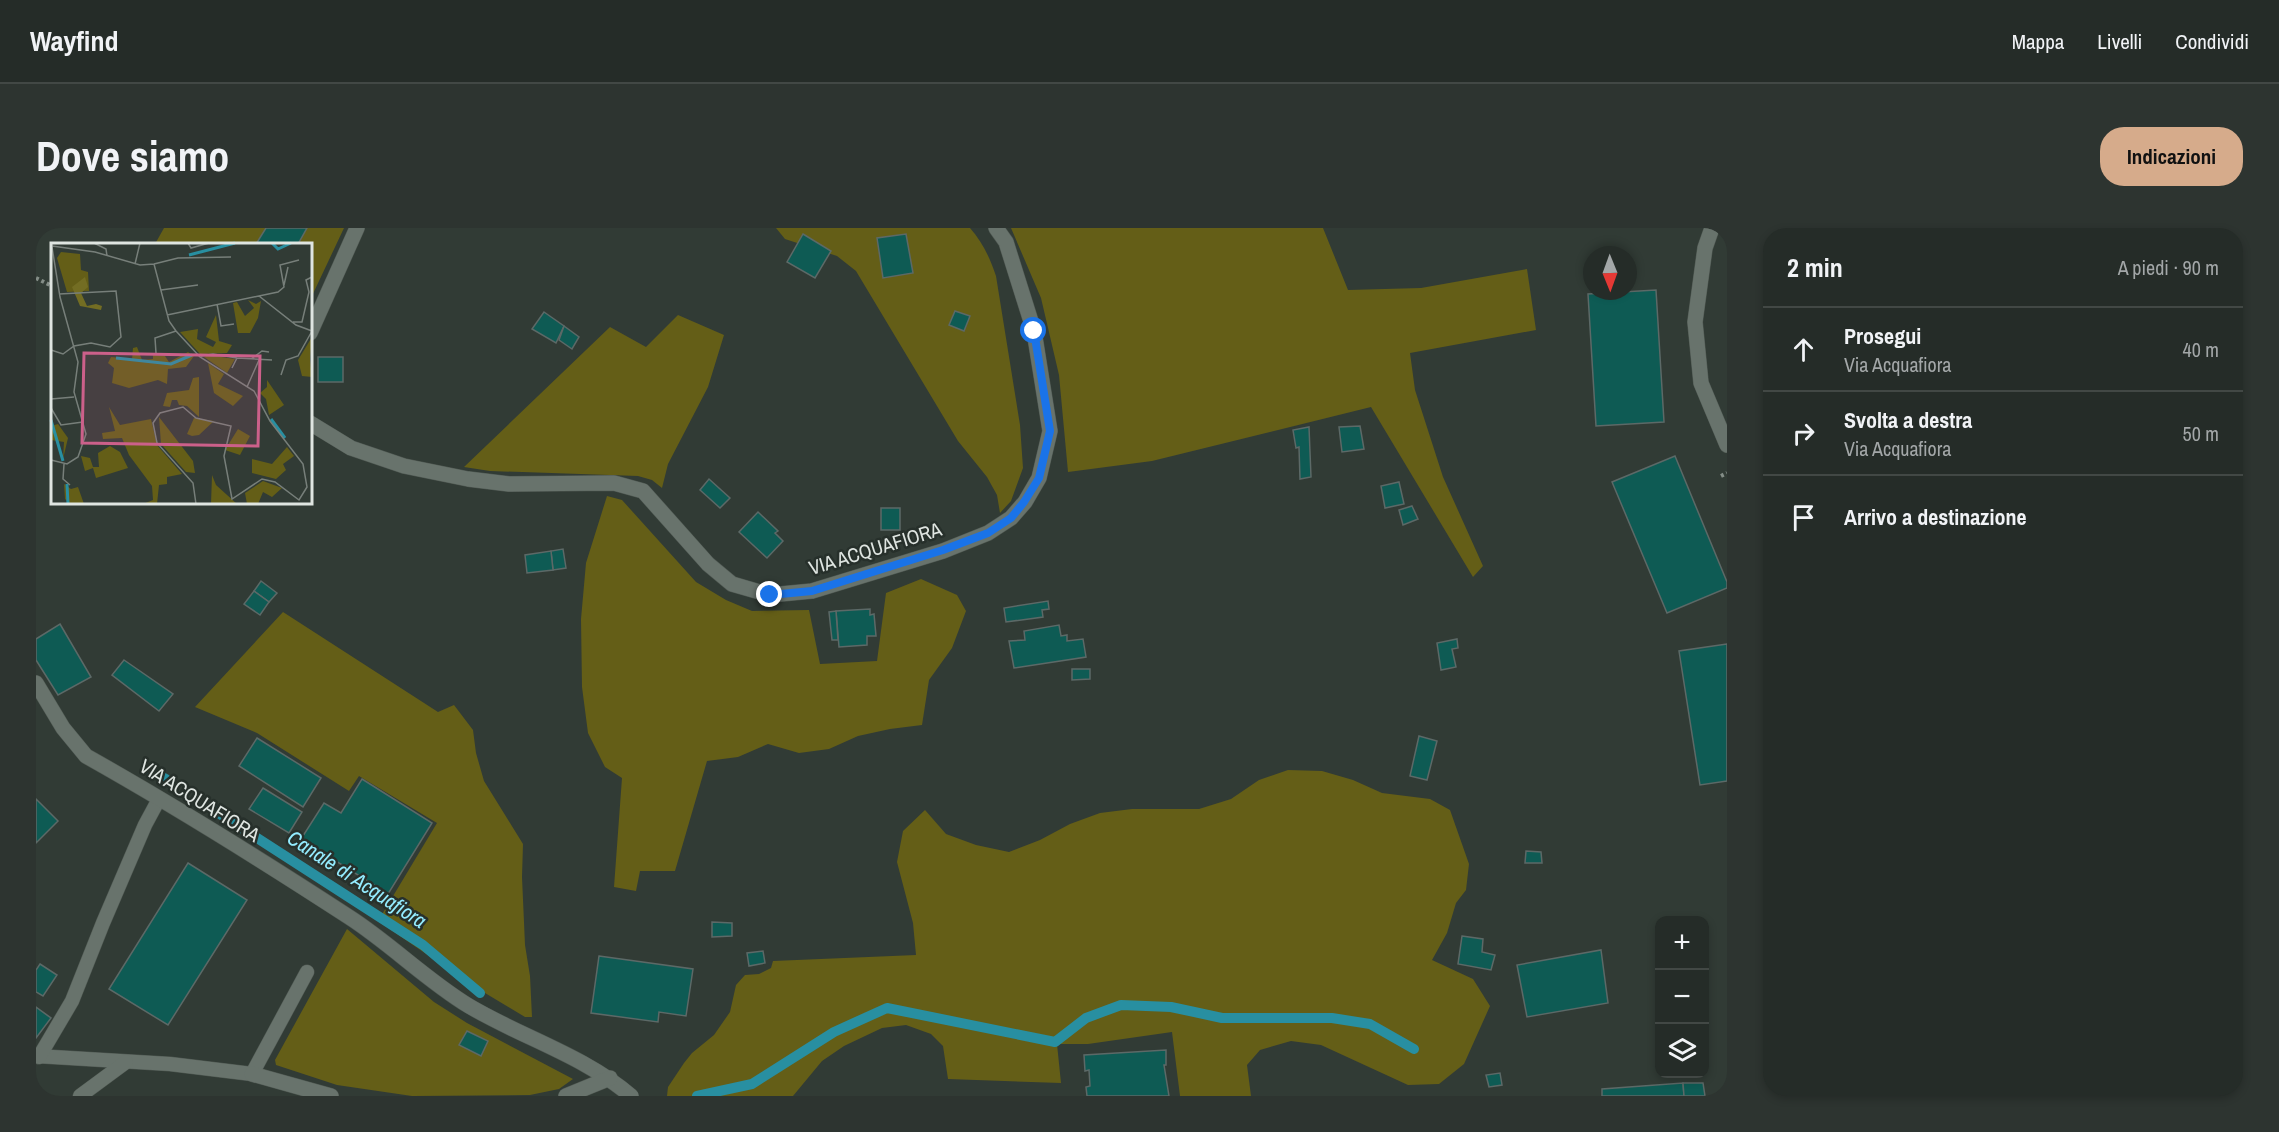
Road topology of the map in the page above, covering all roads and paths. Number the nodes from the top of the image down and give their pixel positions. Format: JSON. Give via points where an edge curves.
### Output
{"nodes":[{"id":1,"x":357,"y":228,"type":"edge"},
{"id":2,"x":996,"y":228,"type":"edge"},
{"id":3,"x":1712,"y":228,"type":"edge"},
{"id":4,"x":36,"y":278,"type":"edge"},
{"id":5,"x":51,"y":286,"type":"edge"},
{"id":6,"x":312,"y":329,"type":"edge"},
{"id":7,"x":312,"y":424,"type":"edge"},
{"id":8,"x":1726,"y":439,"type":"edge"},
{"id":9,"x":1727,"y":473,"type":"edge"},
{"id":10,"x":1721,"y":476,"type":"dead end"},
{"id":11,"x":36,"y":683,"type":"edge"},
{"id":12,"x":159,"y":799,"type":"junction"},
{"id":13,"x":307,"y":972,"type":"dead end"},
{"id":14,"x":38,"y":1056,"type":"edge"},
{"id":15,"x":126,"y":1062,"type":"junction"},
{"id":16,"x":252,"y":1074,"type":"junction"},
{"id":17,"x":610,"y":1078,"type":"junction"},
{"id":18,"x":80,"y":1096,"type":"edge"},
{"id":19,"x":331,"y":1096,"type":"edge"},
{"id":20,"x":566,"y":1096,"type":"edge"},
{"id":21,"x":631,"y":1096,"type":"edge"}],
"edges":[{"from":1,"to":6,"type":"street"},
{"from":2,"to":7,"type":"street","name":"VIA ACQUAFIORA","via":[[1006,242],[1034,331],[1050,431],[1039,478],[1011,518],[988,533],[812,591],[770,595],[732,584],[708,564],[643,491],[615,483],[509,484],[468,479],[404,466],[351,448]]},
{"from":3,"to":8,"type":"street","via":[[1705,248],[1695,321],[1701,383]]},
{"from":4,"to":5,"type":"path"},
{"from":9,"to":10,"type":"path"},
{"from":11,"to":12,"type":"street","name":"VIA ACQUAFIORA","via":[[63,728],[86,756]]},
{"from":12,"to":14,"type":"lane","via":[[72,1001]]},
{"from":12,"to":17,"type":"street","name":"VIA ACQUAFIORA","via":[[352,918],[422,974],[470,1006]]},
{"from":13,"to":16,"type":"lane"},
{"from":14,"to":15,"type":"lane"},
{"from":15,"to":16,"type":"lane"},
{"from":15,"to":18,"type":"lane"},
{"from":16,"to":19,"type":"street"},
{"from":17,"to":20,"type":"street"},
{"from":17,"to":21,"type":"street","name":"VIA ACQUAFIORA"}]}
